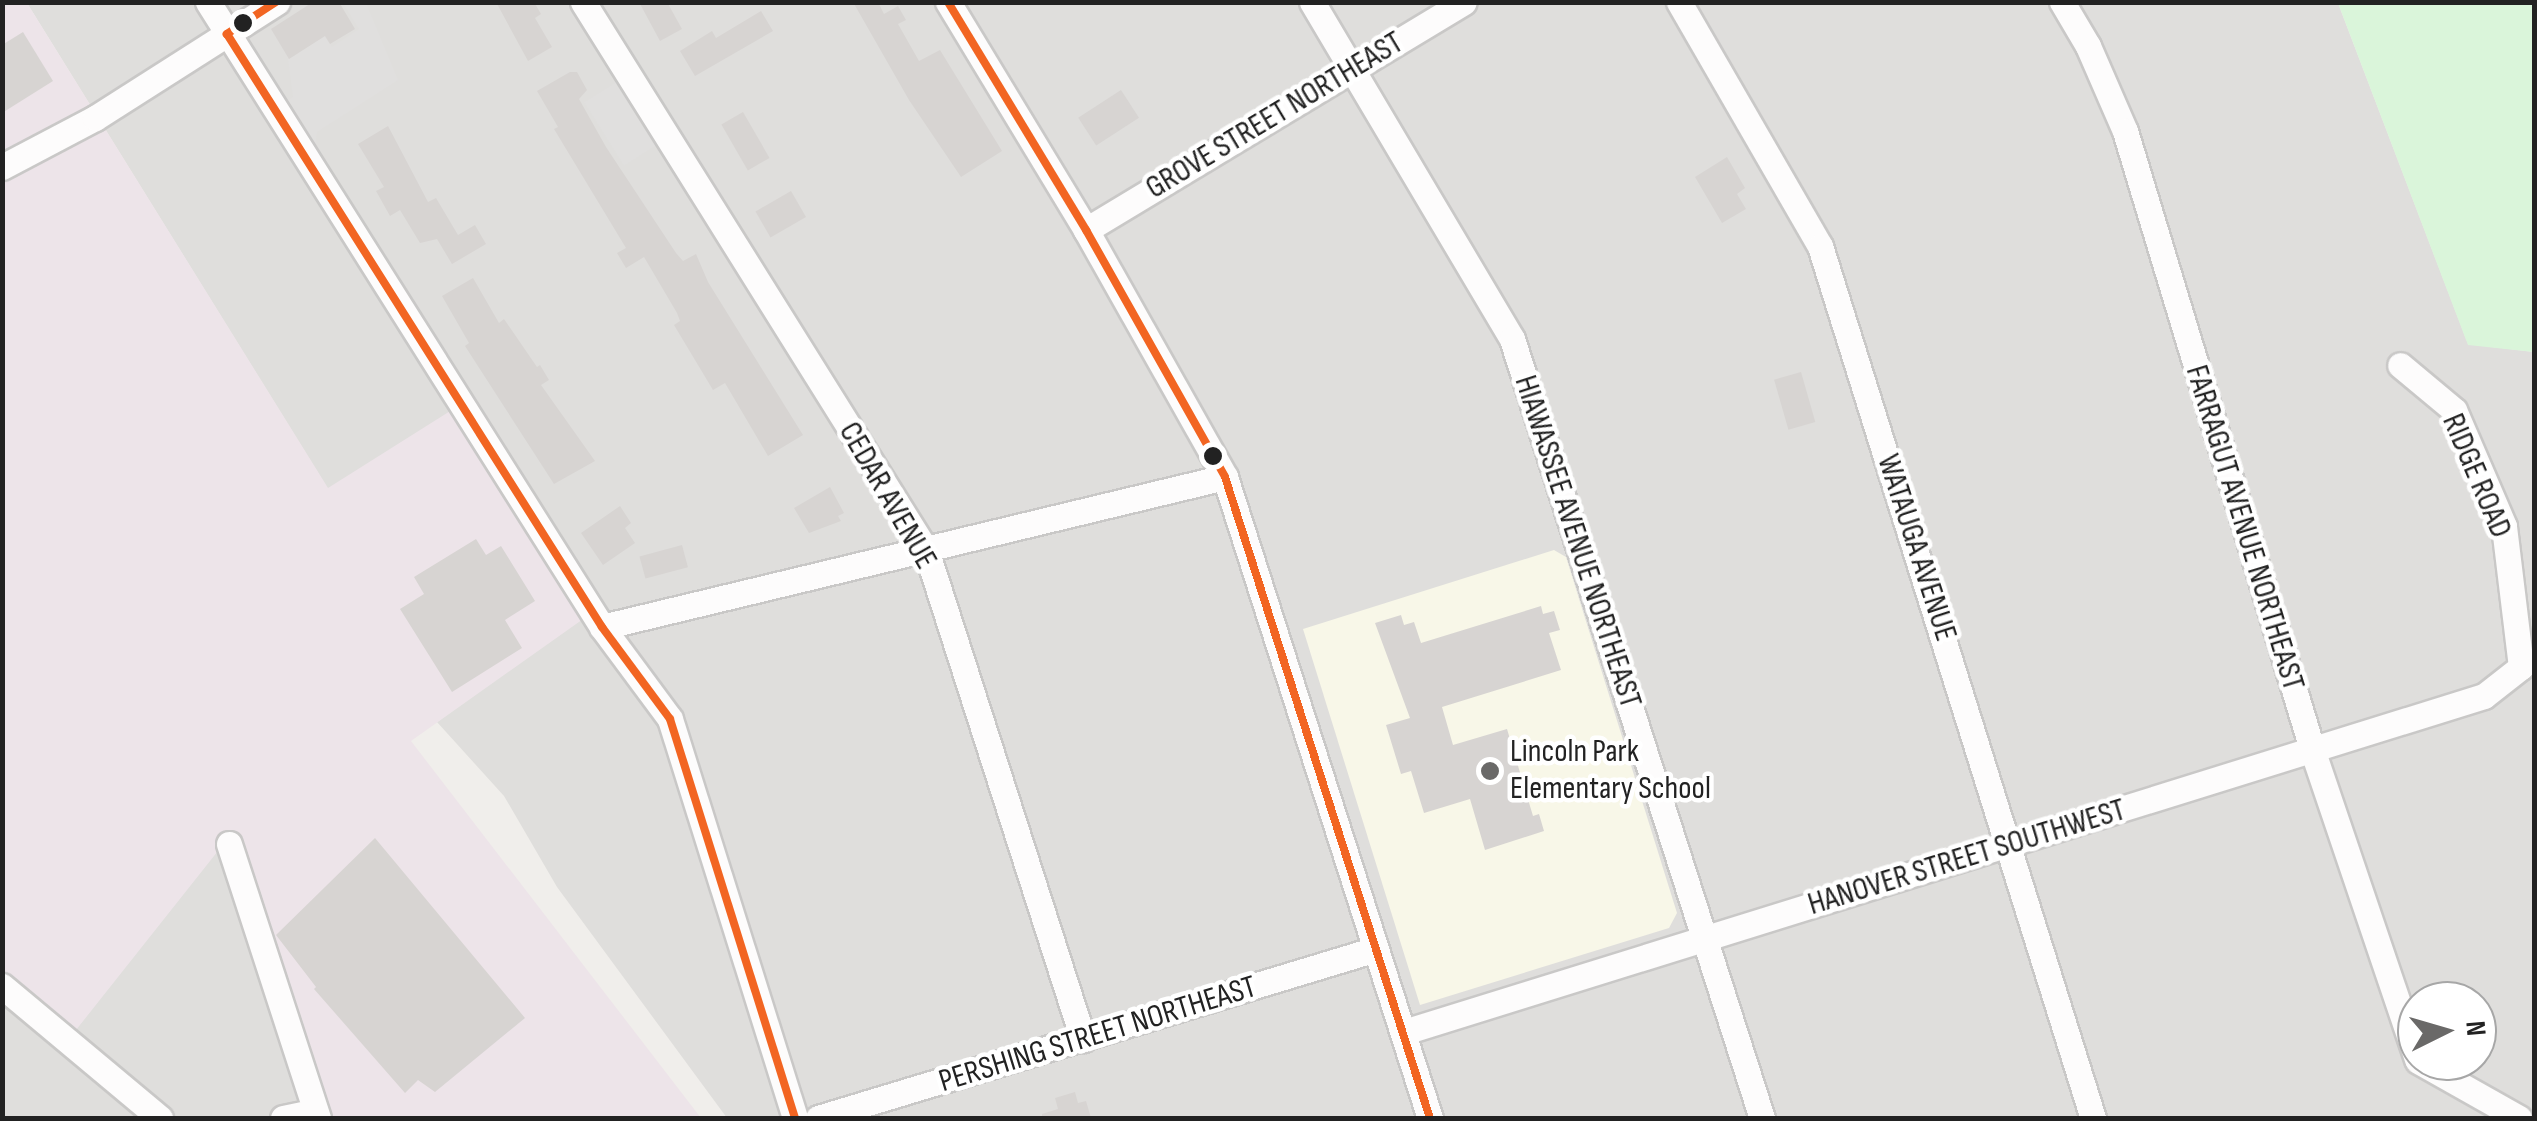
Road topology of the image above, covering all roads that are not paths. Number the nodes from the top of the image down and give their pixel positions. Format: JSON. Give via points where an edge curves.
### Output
{"nodes":[{"id":1,"x":208,"y":2,"type":"edge"},
{"id":2,"x":277,"y":2,"type":"edge"},
{"id":3,"x":584,"y":2,"type":"edge"},
{"id":4,"x":948,"y":2,"type":"edge"},
{"id":5,"x":1312,"y":2,"type":"edge"},
{"id":6,"x":1464,"y":2,"type":"edge"},
{"id":7,"x":1679,"y":2,"type":"edge"},
{"id":8,"x":2062,"y":2,"type":"edge"},
{"id":9,"x":227,"y":34,"type":"junction"},
{"id":10,"x":1352,"y":68,"type":"junction"},
{"id":11,"x":2,"y":166,"type":"edge"},
{"id":12,"x":1086,"y":230,"type":"junction"},
{"id":13,"x":2400,"y":364,"type":"dead end"},
{"id":14,"x":1225,"y":477,"type":"junction"},
{"id":15,"x":926,"y":550,"type":"junction"},
{"id":16,"x":602,"y":628,"type":"junction"},
{"id":17,"x":2522,"y":667,"type":"joint"},
{"id":18,"x":2312,"y":749,"type":"junction"},
{"id":19,"x":229,"y":844,"type":"dead end"},
{"id":20,"x":2010,"y":845,"type":"junction"},
{"id":21,"x":1705,"y":940,"type":"junction"},
{"id":22,"x":1376,"y":949,"type":"junction"},
{"id":23,"x":2,"y":986,"type":"edge"},
{"id":24,"x":2397,"y":1001,"type":"edge"},
{"id":25,"x":1404,"y":1032,"type":"junction"},
{"id":26,"x":1083,"y":1039,"type":"junction"},
{"id":27,"x":2454,"y":1081,"type":"edge"},
{"id":28,"x":316,"y":1115,"type":"edge"},
{"id":29,"x":160,"y":1118,"type":"edge"},
{"id":30,"x":283,"y":1118,"type":"edge"},
{"id":31,"x":795,"y":1118,"type":"edge"},
{"id":32,"x":818,"y":1118,"type":"edge"},
{"id":33,"x":1430,"y":1118,"type":"edge"},
{"id":34,"x":1762,"y":1118,"type":"edge"},
{"id":35,"x":2093,"y":1118,"type":"edge"},
{"id":36,"x":2519,"y":1118,"type":"edge"}],
"edges":[{"from":1,"to":9,"type":"street"},
{"from":2,"to":9,"type":"street"},
{"from":3,"to":15,"type":"street","name":"CEDAR AVENUE"},
{"from":4,"to":12,"type":"street"},
{"from":5,"to":10,"type":"street","name":"HIAWASSEE AVENUE NORTHEAST"},
{"from":6,"to":10,"type":"street","name":"GROVE STREET NORTHEAST"},
{"from":7,"to":20,"type":"street","name":"WATAUGA AVENUE","via":[[1820,246]]},
{"from":8,"to":18,"type":"street","name":"FARRAGUT AVENUE NORTHEAST","via":[[2125,131]]},
{"from":9,"to":11,"type":"street","via":[[95,118]]},
{"from":9,"to":16,"type":"street"},
{"from":10,"to":12,"type":"street","name":"GROVE STREET NORTHEAST"},
{"from":10,"to":21,"type":"street","name":"HIAWASSEE AVENUE NORTHEAST","via":[[1512,339]]},
{"from":12,"to":14,"type":"street"},
{"from":13,"to":17,"type":"street","name":"RIDGE ROAD","via":[[2454,410],[2504,526]]},
{"from":14,"to":15,"type":"street"},
{"from":14,"to":22,"type":"street"},
{"from":15,"to":16,"type":"street"},
{"from":15,"to":26,"type":"street","name":"CEDAR AVENUE"},
{"from":16,"to":31,"type":"street","via":[[670,719]]},
{"from":17,"to":18,"type":"street","name":"HANOVER STREET SOUTHWEST","via":[[2484,696]]},
{"from":18,"to":20,"type":"street","name":"HANOVER STREET SOUTHWEST"},
{"from":18,"to":24,"type":"street","name":"FARRAGUT AVENUE NORTHEAST"},
{"from":19,"to":28,"type":"street"},
{"from":20,"to":21,"type":"street","name":"HANOVER STREET SOUTHWEST"},
{"from":20,"to":35,"type":"street","name":"WATAUGA AVENUE"},
{"from":21,"to":25,"type":"street","name":"HANOVER STREET SOUTHWEST"},
{"from":21,"to":34,"type":"street","name":"HIAWASSEE AVENUE NORTHEAST"},
{"from":22,"to":25,"type":"street"},
{"from":22,"to":26,"type":"street","name":"PERSHING STREET NORTHEAST"},
{"from":23,"to":29,"type":"street"},
{"from":25,"to":33,"type":"street"},
{"from":26,"to":32,"type":"street","name":"PERSHING STREET NORTHEAST"},
{"from":27,"to":36,"type":"street","name":"FARRAGUT AVENUE NORTHEAST"},
{"from":28,"to":30,"type":"street"}]}
